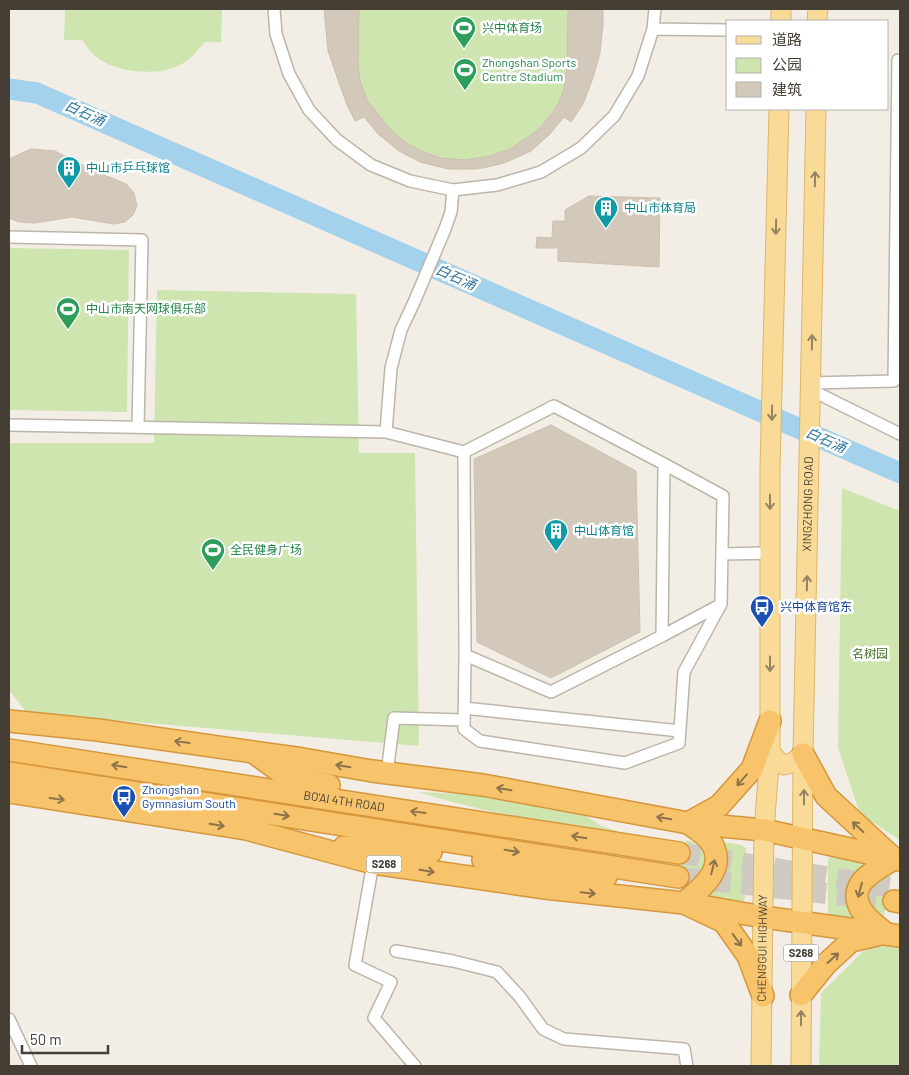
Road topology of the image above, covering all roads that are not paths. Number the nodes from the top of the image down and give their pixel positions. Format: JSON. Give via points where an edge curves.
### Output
{"nodes":[{"id":1,"x":274,"y":9,"type":"edge"},
{"id":2,"x":654,"y":9,"type":"edge"},
{"id":3,"x":653,"y":29,"type":"junction"},
{"id":4,"x":726,"y":30,"type":"edge"},
{"id":5,"x":900,"y":60,"type":"edge"},
{"id":6,"x":779,"y":110,"type":"edge"},
{"id":7,"x":816,"y":110,"type":"edge"},
{"id":8,"x":452,"y":190,"type":"junction"},
{"id":9,"x":9,"y":237,"type":"edge"},
{"id":10,"x":898,"y":245,"type":"edge"},
{"id":11,"x":897,"y":381,"type":"edge"},
{"id":12,"x":811,"y":387,"type":"junction"},
{"id":13,"x":9,"y":425,"type":"edge"},
{"id":14,"x":138,"y":427,"type":"junction"},
{"id":15,"x":386,"y":432,"type":"junction"},
{"id":16,"x":900,"y":434,"type":"edge"},
{"id":17,"x":464,"y":452,"type":"junction"},
{"id":18,"x":664,"y":464,"type":"junction"},
{"id":19,"x":770,"y":553,"type":"junction"},
{"id":20,"x":722,"y":554,"type":"junction"},
{"id":21,"x":721,"y":604,"type":"junction"},
{"id":22,"x":662,"y":636,"type":"junction"},
{"id":23,"x":465,"y":654,"type":"junction"},
{"id":24,"x":464,"y":714,"type":"junction"},
{"id":25,"x":9,"y":721,"type":"edge"},
{"id":26,"x":770,"y":721,"type":"junction"},
{"id":27,"x":680,"y":731,"type":"junction"},
{"id":28,"x":9,"y":750,"type":"edge"},
{"id":29,"x":253,"y":752,"type":"junction"},
{"id":30,"x":770,"y":752,"type":"junction"},
{"id":31,"x":804,"y":754,"type":"junction"},
{"id":32,"x":387,"y":772,"type":"junction"},
{"id":33,"x":9,"y":773,"type":"edge"},
{"id":34,"x":9,"y":792,"type":"edge"},
{"id":35,"x":382,"y":807,"type":"junction"},
{"id":36,"x":688,"y":823,"type":"junction"},
{"id":37,"x":246,"y":829,"type":"junction"},
{"id":38,"x":764,"y":830,"type":"junction"},
{"id":39,"x":804,"y":839,"type":"junction"},
{"id":40,"x":679,"y":852,"type":"tunnel mouth"},
{"id":41,"x":897,"y":860,"type":"edge"},
{"id":42,"x":373,"y":863,"type":"junction"},
{"id":43,"x":631,"y":869,"type":"junction"},
{"id":44,"x":678,"y":877,"type":"tunnel mouth"},
{"id":45,"x":684,"y":903,"type":"junction"},
{"id":46,"x":763,"y":917,"type":"junction"},
{"id":47,"x":802,"y":922,"type":"junction"},
{"id":48,"x":892,"y":935,"type":"edge"},
{"id":49,"x":396,"y":952,"type":"dead end"},
{"id":50,"x":801,"y":995,"type":"junction"},
{"id":51,"x":763,"y":996,"type":"junction"},
{"id":52,"x":9,"y":1019,"type":"edge"},
{"id":53,"x":31,"y":1066,"type":"edge"},
{"id":54,"x":415,"y":1066,"type":"edge"},
{"id":55,"x":687,"y":1066,"type":"edge"},
{"id":56,"x":761,"y":1066,"type":"edge"},
{"id":57,"x":801,"y":1066,"type":"edge"}],
"edges":[{"from":1,"to":8,"type":"street","via":[[276,34],[289,74],[309,110],[337,140],[371,164],[410,180]]},
{"from":2,"to":3,"type":"street"},
{"from":3,"to":4,"type":"street"},
{"from":3,"to":8,"type":"street","via":[[638,76],[614,116],[581,148],[541,172],[497,185]]},
{"from":5,"to":10,"type":"street"},
{"from":6,"to":19,"type":"main road","one_way":true},
{"from":12,"to":7,"type":"main road","name":"XINGZHONG ROAD","one_way":true},
{"from":8,"to":15,"type":"street","via":[[450,212],[437,250],[400,330],[391,368]]},
{"from":9,"to":14,"type":"street","via":[[142,240]]},
{"from":10,"to":11,"type":"street"},
{"from":11,"to":12,"type":"street"},
{"from":12,"to":16,"type":"street"},
{"from":31,"to":12,"type":"main road","name":"XINGZHONG ROAD","one_way":true},
{"from":13,"to":14,"type":"street"},
{"from":14,"to":15,"type":"street"},
{"from":15,"to":17,"type":"street"},
{"from":17,"to":18,"type":"street","via":[[554,406]]},
{"from":17,"to":23,"type":"street"},
{"from":18,"to":20,"type":"street","via":[[723,496]]},
{"from":18,"to":22,"type":"street"},
{"from":19,"to":20,"type":"street"},
{"from":19,"to":26,"type":"main road","one_way":true},
{"from":20,"to":21,"type":"street"},
{"from":21,"to":22,"type":"street"},
{"from":21,"to":27,"type":"street","via":[[684,672]]},
{"from":22,"to":23,"type":"street","via":[[551,692]]},
{"from":23,"to":24,"type":"street"},
{"from":24,"to":27,"type":"street"},
{"from":24,"to":27,"type":"street","via":[[464,729],[480,741],[625,763],[679,743]]},
{"from":24,"to":32,"type":"street","via":[[394,718]]},
{"from":29,"to":25,"type":"highway","one_way":true},
{"from":26,"to":30,"type":"main road"},
{"from":26,"to":36,"type":"highway","one_way":true,"via":[[752,769],[719,806]]},
{"from":35,"to":28,"type":"highway","name":"BO'AI 4TH ROAD","one_way":true},
{"from":32,"to":29,"type":"highway","one_way":true},
{"from":29,"to":35,"type":"highway","via":[[286,776],[360,791]]},
{"from":30,"to":31,"type":"main road","via":[[784,765]]},
{"from":30,"to":38,"type":"main road"},
{"from":39,"to":31,"type":"main road","name":"XINGZHONG ROAD","one_way":true},
{"from":41,"to":31,"type":"highway","one_way":true,"via":[[826,796]]},
{"from":36,"to":32,"type":"highway","one_way":true,"via":[[483,785]]},
{"from":33,"to":43,"type":"highway","name":"BO'AI 4TH ROAD","one_way":true},
{"from":34,"to":37,"type":"highway","number":"S268","one_way":true},
{"from":40,"to":35,"type":"highway","name":"BO'AI 4TH ROAD","one_way":true},
{"from":36,"to":38,"type":"highway"},
{"from":45,"to":36,"type":"highway","one_way":true,"via":[[708,882],[716,864],[714,848]]},
{"from":37,"to":42,"type":"highway","number":"S268"},
{"from":37,"to":43,"type":"highway","via":[[268,830],[353,848],[414,849],[596,878],[616,876]]},
{"from":38,"to":39,"type":"highway"},
{"from":38,"to":46,"type":"main road","name":"CHENGGUI HIGHWAY","number":"S268"},
{"from":39,"to":41,"type":"highway"},
{"from":39,"to":47,"type":"main road","number":"S268"},
{"from":41,"to":48,"type":"highway","one_way":true,"via":[[871,872],[858,889],[857,899],[862,912]]},
{"from":42,"to":45,"type":"highway","number":"S268","one_way":true,"via":[[545,888]]},
{"from":42,"to":54,"type":"street","via":[[355,965],[392,982],[374,1018]]},
{"from":43,"to":44,"type":"highway","name":"BO'AI 4TH ROAD"},
{"from":45,"to":46,"type":"highway","number":"S268"},
{"from":45,"to":51,"type":"highway","number":"S268","one_way":true,"via":[[724,922],[748,956]]},
{"from":46,"to":47,"type":"highway","number":"S268"},
{"from":46,"to":51,"type":"main road","name":"CHENGGUI HIGHWAY","number":"S268"},
{"from":47,"to":48,"type":"highway"},
{"from":47,"to":50,"type":"main road","number":"S268"},
{"from":50,"to":48,"type":"highway","one_way":true,"via":[[826,964],[851,941]]},
{"from":49,"to":55,"type":"street","via":[[497,972],[543,1029],[564,1038],[684,1049]]},
{"from":57,"to":50,"type":"main road","number":"S268","one_way":true},
{"from":51,"to":56,"type":"main road","name":"CHENGGUI HIGHWAY","number":"S268"},
{"from":52,"to":53,"type":"street"}]}
